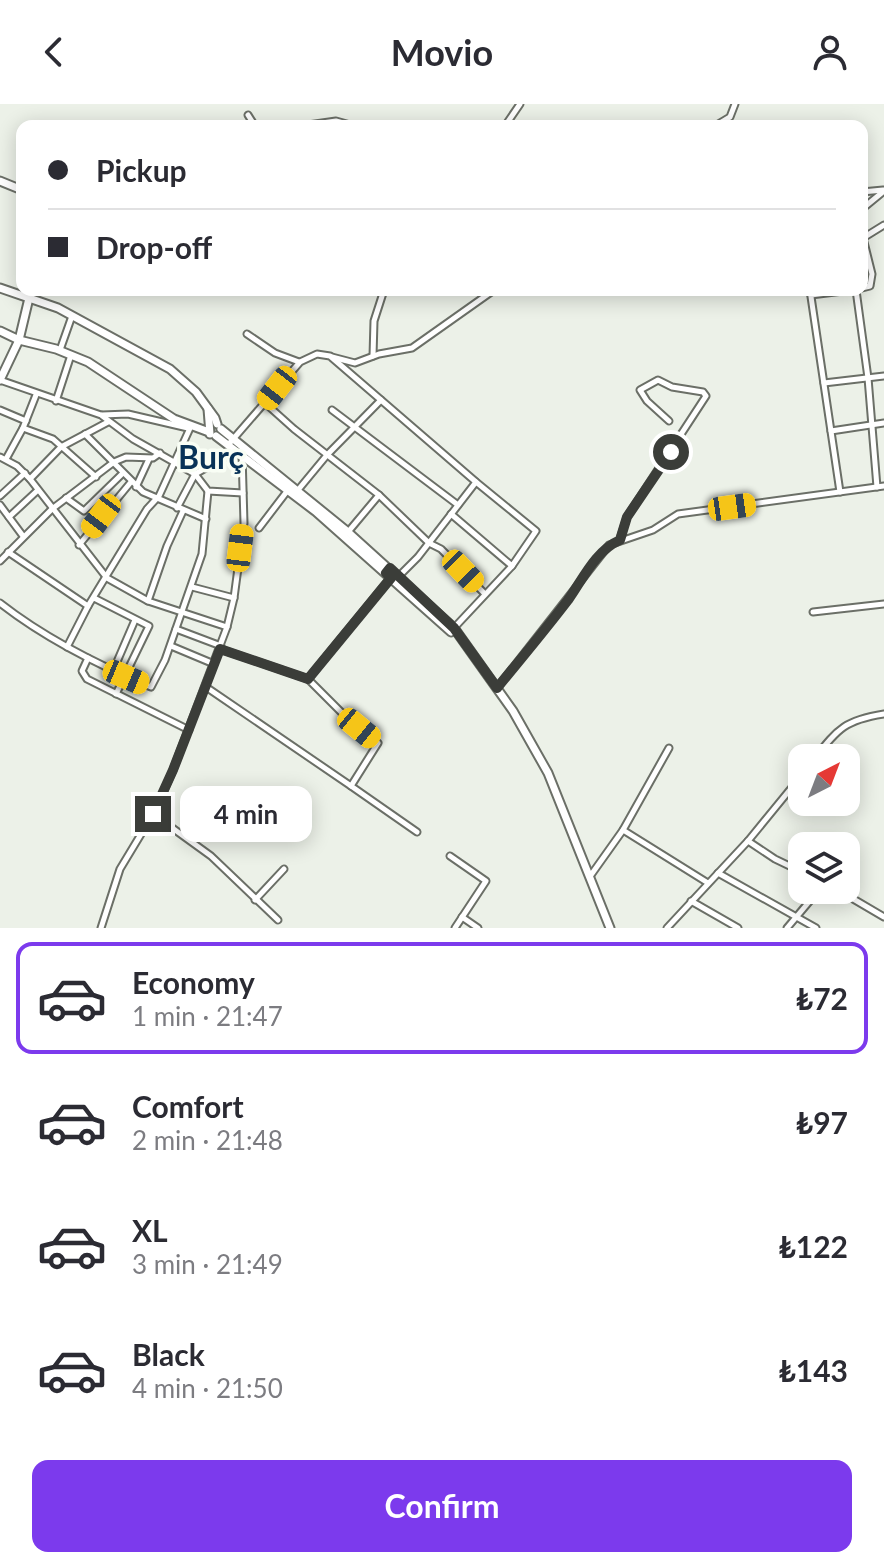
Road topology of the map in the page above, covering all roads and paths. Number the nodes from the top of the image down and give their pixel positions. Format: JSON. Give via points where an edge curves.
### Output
{"nodes":[{"id":1,"x":738,"y":104,"type":"edge"},
{"id":2,"x":248,"y":115,"type":"dead end"},
{"id":3,"x":251,"y":120,"type":"edge"},
{"id":4,"x":725,"y":120,"type":"edge"},
{"id":5,"x":884,"y":191,"type":"edge"},
{"id":6,"x":868,"y":204,"type":"edge"},
{"id":7,"x":868,"y":258,"type":"edge"},
{"id":8,"x":868,"y":286,"type":"edge"},
{"id":9,"x":22,"y":296,"type":"edge"},
{"id":10,"x":382,"y":296,"type":"edge"},
{"id":11,"x":486,"y":296,"type":"edge"},
{"id":12,"x":810,"y":296,"type":"edge"},
{"id":13,"x":854,"y":296,"type":"edge"},
{"id":14,"x":29,"y":298,"type":"junction"},
{"id":15,"x":72,"y":315,"type":"junction"},
{"id":16,"x":0,"y":331,"type":"edge"},
{"id":17,"x":247,"y":334,"type":"dead end"},
{"id":18,"x":19,"y":340,"type":"junction"},
{"id":19,"x":60,"y":350,"type":"junction"},
{"id":20,"x":71,"y":355,"type":"junction"},
{"id":21,"x":330,"y":356,"type":"junction"},
{"id":22,"x":373,"y":356,"type":"junction"},
{"id":23,"x":348,"y":361,"type":"junction"},
{"id":24,"x":300,"y":362,"type":"junction"},
{"id":25,"x":351,"y":374,"type":"junction"},
{"id":26,"x":884,"y":376,"type":"edge"},
{"id":27,"x":868,"y":378,"type":"junction"},
{"id":28,"x":0,"y":380,"type":"edge"},
{"id":29,"x":824,"y":383,"type":"junction"},
{"id":30,"x":36,"y":395,"type":"junction"},
{"id":31,"x":381,"y":400,"type":"junction"},
{"id":32,"x":56,"y":401,"type":"junction"},
{"id":33,"x":265,"y":403,"type":"junction"},
{"id":34,"x":0,"y":410,"type":"edge"},
{"id":35,"x":332,"y":410,"type":"dead end"},
{"id":36,"x":101,"y":415,"type":"junction"},
{"id":37,"x":26,"y":421,"type":"junction"},
{"id":38,"x":669,"y":421,"type":"dead end"},
{"id":39,"x":108,"y":422,"type":"junction"},
{"id":40,"x":884,"y":423,"type":"edge"},
{"id":41,"x":872,"y":425,"type":"junction"},
{"id":42,"x":190,"y":427,"type":"junction"},
{"id":43,"x":355,"y":427,"type":"junction"},
{"id":44,"x":23,"y":428,"type":"junction"},
{"id":45,"x":214,"y":429,"type":"junction"},
{"id":46,"x":831,"y":431,"type":"junction"},
{"id":47,"x":85,"y":434,"type":"junction"},
{"id":48,"x":230,"y":442,"type":"junction"},
{"id":49,"x":61,"y":447,"type":"junction"},
{"id":50,"x":240,"y":450,"type":"junction"},
{"id":51,"x":160,"y":453,"type":"junction"},
{"id":52,"x":327,"y":455,"type":"junction"},
{"id":53,"x":3,"y":458,"type":"edge"},
{"id":54,"x":149,"y":458,"type":"junction"},
{"id":55,"x":173,"y":460,"type":"junction"},
{"id":56,"x":114,"y":462,"type":"junction"},
{"id":57,"x":25,"y":473,"type":"junction"},
{"id":58,"x":123,"y":473,"type":"junction"},
{"id":59,"x":195,"y":474,"type":"junction"},
{"id":60,"x":96,"y":477,"type":"junction"},
{"id":61,"x":30,"y":479,"type":"junction"},
{"id":62,"x":131,"y":482,"type":"junction"},
{"id":63,"x":476,"y":482,"type":"junction"},
{"id":64,"x":881,"y":486,"type":"edge"},
{"id":65,"x":136,"y":487,"type":"junction"},
{"id":66,"x":38,"y":490,"type":"junction"},
{"id":67,"x":288,"y":490,"type":"junction"},
{"id":68,"x":298,"y":490,"type":"junction"},
{"id":69,"x":208,"y":491,"type":"junction"},
{"id":70,"x":840,"y":492,"type":"junction"},
{"id":71,"x":243,"y":493,"type":"junction"},
{"id":72,"x":379,"y":495,"type":"junction"},
{"id":73,"x":0,"y":496,"type":"edge"},
{"id":74,"x":66,"y":498,"type":"junction"},
{"id":75,"x":155,"y":499,"type":"junction"},
{"id":76,"x":0,"y":505,"type":"edge"},
{"id":77,"x":458,"y":505,"type":"junction"},
{"id":78,"x":52,"y":509,"type":"junction"},
{"id":79,"x":180,"y":510,"type":"junction"},
{"id":80,"x":451,"y":514,"type":"junction"},
{"id":81,"x":9,"y":517,"type":"junction"},
{"id":82,"x":206,"y":520,"type":"junction"},
{"id":83,"x":259,"y":528,"type":"dead end"},
{"id":84,"x":348,"y":532,"type":"junction"},
{"id":85,"x":23,"y":536,"type":"junction"},
{"id":86,"x":620,"y":540,"type":"junction"},
{"id":87,"x":429,"y":543,"type":"junction"},
{"id":88,"x":79,"y":545,"type":"junction"},
{"id":89,"x":8,"y":552,"type":"junction"},
{"id":90,"x":0,"y":561,"type":"edge"},
{"id":91,"x":512,"y":566,"type":"junction"},
{"id":92,"x":391,"y":574,"type":"junction"},
{"id":93,"x":107,"y":578,"type":"junction"},
{"id":94,"x":192,"y":587,"type":"junction"},
{"id":95,"x":484,"y":593,"type":"junction"},
{"id":96,"x":94,"y":598,"type":"junction"},
{"id":97,"x":234,"y":598,"type":"junction"},
{"id":98,"x":148,"y":601,"type":"junction"},
{"id":99,"x":0,"y":603,"type":"edge"},
{"id":100,"x":884,"y":604,"type":"edge"},
{"id":101,"x":88,"y":606,"type":"junction"},
{"id":102,"x":182,"y":612,"type":"junction"},
{"id":103,"x":813,"y":612,"type":"dead end"},
{"id":104,"x":135,"y":620,"type":"junction"},
{"id":105,"x":227,"y":627,"type":"junction"},
{"id":106,"x":454,"y":628,"type":"junction"},
{"id":107,"x":176,"y":629,"type":"junction"},
{"id":108,"x":461,"y":640,"type":"junction"},
{"id":109,"x":171,"y":646,"type":"junction"},
{"id":110,"x":67,"y":647,"type":"junction"},
{"id":111,"x":221,"y":647,"type":"junction"},
{"id":112,"x":88,"y":658,"type":"junction"},
{"id":113,"x":215,"y":664,"type":"junction"},
{"id":114,"x":113,"y":671,"type":"junction"},
{"id":115,"x":126,"y":677,"type":"junction"},
{"id":116,"x":308,"y":679,"type":"junction"},
{"id":117,"x":206,"y":687,"type":"junction"},
{"id":118,"x":497,"y":688,"type":"junction"},
{"id":119,"x":116,"y":694,"type":"junction"},
{"id":120,"x":884,"y":714,"type":"edge"},
{"id":121,"x":189,"y":730,"type":"junction"},
{"id":122,"x":826,"y":744,"type":"edge"},
{"id":123,"x":669,"y":748,"type":"dead end"},
{"id":124,"x":351,"y":786,"type":"junction"},
{"id":125,"x":788,"y":792,"type":"edge"},
{"id":126,"x":153,"y":814,"type":"junction"},
{"id":127,"x":623,"y":830,"type":"junction"},
{"id":128,"x":417,"y":832,"type":"dead end"},
{"id":129,"x":748,"y":841,"type":"junction"},
{"id":130,"x":450,"y":856,"type":"dead end"},
{"id":131,"x":788,"y":866,"type":"edge"},
{"id":132,"x":284,"y":869,"type":"dead end"},
{"id":133,"x":718,"y":873,"type":"junction"},
{"id":134,"x":591,"y":875,"type":"junction"},
{"id":135,"x":708,"y":883,"type":"junction"},
{"id":136,"x":255,"y":900,"type":"junction"},
{"id":137,"x":691,"y":901,"type":"junction"},
{"id":138,"x":860,"y":903,"type":"edge"},
{"id":139,"x":808,"y":904,"type":"edge"},
{"id":140,"x":462,"y":917,"type":"junction"},
{"id":141,"x":797,"y":917,"type":"junction"},
{"id":142,"x":884,"y":917,"type":"edge"},
{"id":143,"x":278,"y":920,"type":"dead end"},
{"id":144,"x":101,"y":928,"type":"edge"},
{"id":145,"x":455,"y":928,"type":"edge"},
{"id":146,"x":478,"y":928,"type":"edge"},
{"id":147,"x":610,"y":928,"type":"edge"},
{"id":148,"x":667,"y":928,"type":"edge"},
{"id":149,"x":738,"y":928,"type":"edge"},
{"id":150,"x":787,"y":928,"type":"edge"},
{"id":151,"x":816,"y":928,"type":"edge"}],
"edges":[{"from":1,"to":4,"type":"street"},
{"from":2,"to":3,"type":"street"},
{"from":5,"to":6,"type":"street"},
{"from":7,"to":8,"type":"street"},
{"from":9,"to":14,"type":"main road"},
{"from":10,"to":22,"type":"street","via":[[374,321]]},
{"from":11,"to":22,"type":"street","via":[[412,348]]},
{"from":12,"to":29,"type":"street"},
{"from":13,"to":27,"type":"street"},
{"from":14,"to":15,"type":"main road"},
{"from":14,"to":18,"type":"main road"},
{"from":15,"to":19,"type":"street"},
{"from":15,"to":45,"type":"main road","via":[[170,369],[196,392],[215,418]]},
{"from":16,"to":18,"type":"main road"},
{"from":17,"to":24,"type":"street"},
{"from":18,"to":19,"type":"main road"},
{"from":18,"to":28,"type":"main road"},
{"from":19,"to":20,"type":"main road"},
{"from":20,"to":32,"type":"street"},
{"from":20,"to":42,"type":"main road","via":[[106,371]]},
{"from":21,"to":23,"type":"street"},
{"from":21,"to":24,"type":"street","via":[[317,354]]},
{"from":21,"to":25,"type":"street"},
{"from":22,"to":23,"type":"street"},
{"from":23,"to":25,"type":"street"},
{"from":24,"to":33,"type":"street"},
{"from":25,"to":31,"type":"street"},
{"from":26,"to":27,"type":"street"},
{"from":27,"to":29,"type":"street"},
{"from":27,"to":41,"type":"street"},
{"from":28,"to":30,"type":"street"},
{"from":29,"to":46,"type":"street"},
{"from":30,"to":32,"type":"street"},
{"from":30,"to":37,"type":"street"},
{"from":31,"to":43,"type":"street"},
{"from":31,"to":63,"type":"street"},
{"from":32,"to":36,"type":"street"},
{"from":33,"to":48,"type":"street"},
{"from":33,"to":52,"type":"street"},
{"from":34,"to":37,"type":"street"},
{"from":35,"to":43,"type":"street"},
{"from":36,"to":39,"type":"street"},
{"from":36,"to":42,"type":"street","via":[[128,414]]},
{"from":37,"to":44,"type":"street"},
{"from":38,"to":86,"type":"street","via":[[647,401],[642,388],[658,380],[703,392],[706,396],[627,517]]},
{"from":39,"to":47,"type":"street"},
{"from":39,"to":51,"type":"street"},
{"from":40,"to":41,"type":"street"},
{"from":41,"to":46,"type":"street"},
{"from":41,"to":64,"type":"street"},
{"from":42,"to":45,"type":"main road"},
{"from":42,"to":55,"type":"street"},
{"from":43,"to":52,"type":"street"},
{"from":43,"to":77,"type":"street"},
{"from":44,"to":49,"type":"street"},
{"from":44,"to":53,"type":"street"},
{"from":45,"to":48,"type":"main road"},
{"from":46,"to":70,"type":"street"},
{"from":47,"to":49,"type":"street"},
{"from":47,"to":56,"type":"street"},
{"from":48,"to":50,"type":"main road"},
{"from":49,"to":60,"type":"street"},
{"from":49,"to":61,"type":"street"},
{"from":50,"to":59,"type":"street"},
{"from":50,"to":67,"type":"main road"},
{"from":50,"to":68,"type":"main road"},
{"from":50,"to":71,"type":"street"},
{"from":51,"to":54,"type":"street"},
{"from":51,"to":55,"type":"street"},
{"from":52,"to":68,"type":"street"},
{"from":52,"to":72,"type":"street"},
{"from":53,"to":57,"type":"street"},
{"from":54,"to":56,"type":"street"},
{"from":54,"to":65,"type":"street"},
{"from":55,"to":59,"type":"street"},
{"from":55,"to":75,"type":"street"},
{"from":56,"to":58,"type":"street"},
{"from":56,"to":60,"type":"street"},
{"from":57,"to":61,"type":"street"},
{"from":57,"to":73,"type":"street"},
{"from":58,"to":62,"type":"street"},
{"from":58,"to":74,"type":"street","via":[[84,511]]},
{"from":59,"to":69,"type":"street"},
{"from":59,"to":79,"type":"street"},
{"from":60,"to":74,"type":"street"},
{"from":61,"to":66,"type":"street"},
{"from":62,"to":65,"type":"street"},
{"from":62,"to":88,"type":"street"},
{"from":63,"to":77,"type":"street"},
{"from":63,"to":91,"type":"street","via":[[536,531]]},
{"from":64,"to":70,"type":"street"},
{"from":65,"to":75,"type":"street"},
{"from":66,"to":78,"type":"street"},
{"from":66,"to":81,"type":"street"},
{"from":67,"to":83,"type":"street"},
{"from":67,"to":92,"type":"main road"},
{"from":68,"to":84,"type":"main road"},
{"from":69,"to":71,"type":"street"},
{"from":69,"to":82,"type":"street"},
{"from":70,"to":86,"type":"street","via":[[678,514],[653,530]]},
{"from":71,"to":97,"type":"street"},
{"from":72,"to":84,"type":"street"},
{"from":72,"to":87,"type":"street"},
{"from":74,"to":78,"type":"street"},
{"from":75,"to":79,"type":"street"},
{"from":75,"to":93,"type":"street"},
{"from":76,"to":81,"type":"street"},
{"from":77,"to":80,"type":"street"},
{"from":78,"to":85,"type":"street"},
{"from":78,"to":88,"type":"street"},
{"from":79,"to":82,"type":"street"},
{"from":79,"to":98,"type":"street"},
{"from":80,"to":87,"type":"street"},
{"from":80,"to":91,"type":"street"},
{"from":81,"to":85,"type":"street"},
{"from":82,"to":94,"type":"street"},
{"from":84,"to":92,"type":"main road"},
{"from":85,"to":89,"type":"street"},
{"from":86,"to":118,"type":"street","via":[[596,559]]},
{"from":87,"to":92,"type":"street"},
{"from":87,"to":95,"type":"street"},
{"from":88,"to":93,"type":"street"},
{"from":89,"to":90,"type":"street"},
{"from":89,"to":101,"type":"street"},
{"from":91,"to":95,"type":"street"},
{"from":92,"to":106,"type":"main road"},
{"from":92,"to":108,"type":"main road"},
{"from":92,"to":116,"type":"street"},
{"from":93,"to":96,"type":"street"},
{"from":93,"to":98,"type":"street"},
{"from":94,"to":97,"type":"street"},
{"from":94,"to":102,"type":"street"},
{"from":95,"to":106,"type":"street"},
{"from":96,"to":101,"type":"street"},
{"from":96,"to":104,"type":"street"},
{"from":97,"to":105,"type":"street"},
{"from":98,"to":102,"type":"street"},
{"from":99,"to":110,"type":"street"},
{"from":100,"to":103,"type":"street"},
{"from":101,"to":110,"type":"street"},
{"from":102,"to":105,"type":"street"},
{"from":102,"to":107,"type":"street"},
{"from":104,"to":114,"type":"street"},
{"from":104,"to":115,"type":"street","via":[[149,626]]},
{"from":105,"to":111,"type":"street"},
{"from":106,"to":108,"type":"main road"},
{"from":107,"to":109,"type":"street"},
{"from":107,"to":111,"type":"street"},
{"from":108,"to":118,"type":"main road"},
{"from":109,"to":113,"type":"street"},
{"from":109,"to":115,"type":"street","via":[[151,687]]},
{"from":110,"to":112,"type":"street"},
{"from":111,"to":113,"type":"street"},
{"from":111,"to":116,"type":"street"},
{"from":112,"to":114,"type":"street"},
{"from":112,"to":119,"type":"street","via":[[82,671],[85,678]]},
{"from":113,"to":117,"type":"street"},
{"from":114,"to":115,"type":"street"},
{"from":115,"to":119,"type":"street"},
{"from":116,"to":124,"type":"street","via":[[378,743]]},
{"from":117,"to":121,"type":"street"},
{"from":117,"to":124,"type":"street"},
{"from":118,"to":134,"type":"main road","via":[[548,773]]},
{"from":119,"to":121,"type":"street"},
{"from":120,"to":122,"type":"street","via":[[847,723]]},
{"from":121,"to":126,"type":"street"},
{"from":123,"to":127,"type":"street"},
{"from":124,"to":128,"type":"street"},
{"from":125,"to":129,"type":"street"},
{"from":126,"to":136,"type":"street","via":[[211,856]]},
{"from":126,"to":144,"type":"street","via":[[120,869]]},
{"from":127,"to":134,"type":"street"},
{"from":127,"to":135,"type":"street"},
{"from":129,"to":131,"type":"street"},
{"from":129,"to":133,"type":"street"},
{"from":130,"to":140,"type":"street","via":[[486,881]]},
{"from":132,"to":136,"type":"street"},
{"from":133,"to":135,"type":"street"},
{"from":133,"to":141,"type":"street"},
{"from":134,"to":147,"type":"main road"},
{"from":135,"to":137,"type":"street"},
{"from":136,"to":143,"type":"street"},
{"from":137,"to":148,"type":"street"},
{"from":137,"to":149,"type":"street"},
{"from":138,"to":142,"type":"street"},
{"from":139,"to":141,"type":"street"},
{"from":140,"to":145,"type":"street"},
{"from":140,"to":146,"type":"street"},
{"from":141,"to":150,"type":"street"},
{"from":141,"to":151,"type":"street"}]}
